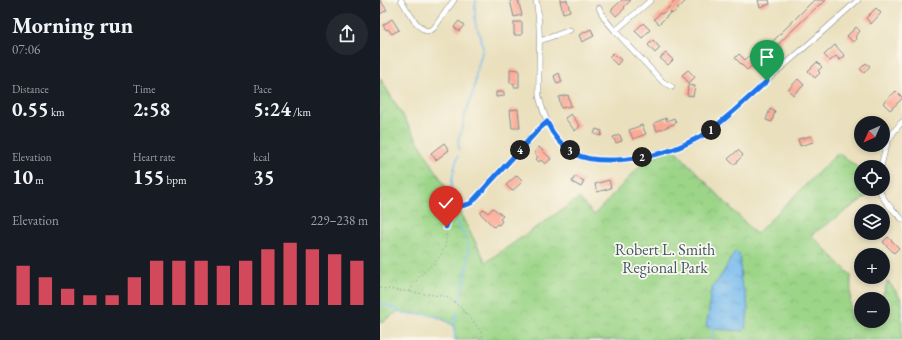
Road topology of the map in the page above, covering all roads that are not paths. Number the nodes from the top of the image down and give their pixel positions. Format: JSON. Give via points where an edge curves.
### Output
{"nodes":[{"id":1,"x":401,"y":0,"type":"edge"},
{"id":2,"x":454,"y":0,"type":"edge"},
{"id":3,"x":536,"y":0,"type":"edge"},
{"id":4,"x":651,"y":0,"type":"edge"},
{"id":5,"x":858,"y":0,"type":"edge"},
{"id":6,"x":599,"y":8,"type":"dead end"},
{"id":7,"x":570,"y":30,"type":"dead end"},
{"id":8,"x":615,"y":31,"type":"junction"},
{"id":9,"x":540,"y":41,"type":"junction"},
{"id":10,"x":672,"y":87,"type":"dead end"},
{"id":11,"x":547,"y":122,"type":"junction"},
{"id":12,"x":902,"y":122,"type":"edge"},
{"id":13,"x":883,"y":160,"type":"edge"},
{"id":14,"x":882,"y":196,"type":"edge"},
{"id":15,"x":471,"y":203,"type":"road end"},
{"id":16,"x":902,"y":219,"type":"edge"}],
"edges":[{"from":1,"to":2,"type":"street","via":[[426,31],[434,28]]},
{"from":3,"to":9,"type":"street"},
{"from":4,"to":8,"type":"street"},
{"from":5,"to":11,"type":"street","via":[[723,120],[693,141],[674,150],[649,156],[593,159],[568,149]]},
{"from":6,"to":8,"type":"street"},
{"from":7,"to":9,"type":"street"},
{"from":8,"to":10,"type":"street","via":[[664,82]]},
{"from":9,"to":11,"type":"street","via":[[540,96]]},
{"from":11,"to":15,"type":"street"},
{"from":12,"to":13,"type":"street","via":[[889,137]]},
{"from":14,"to":16,"type":"street"}]}
